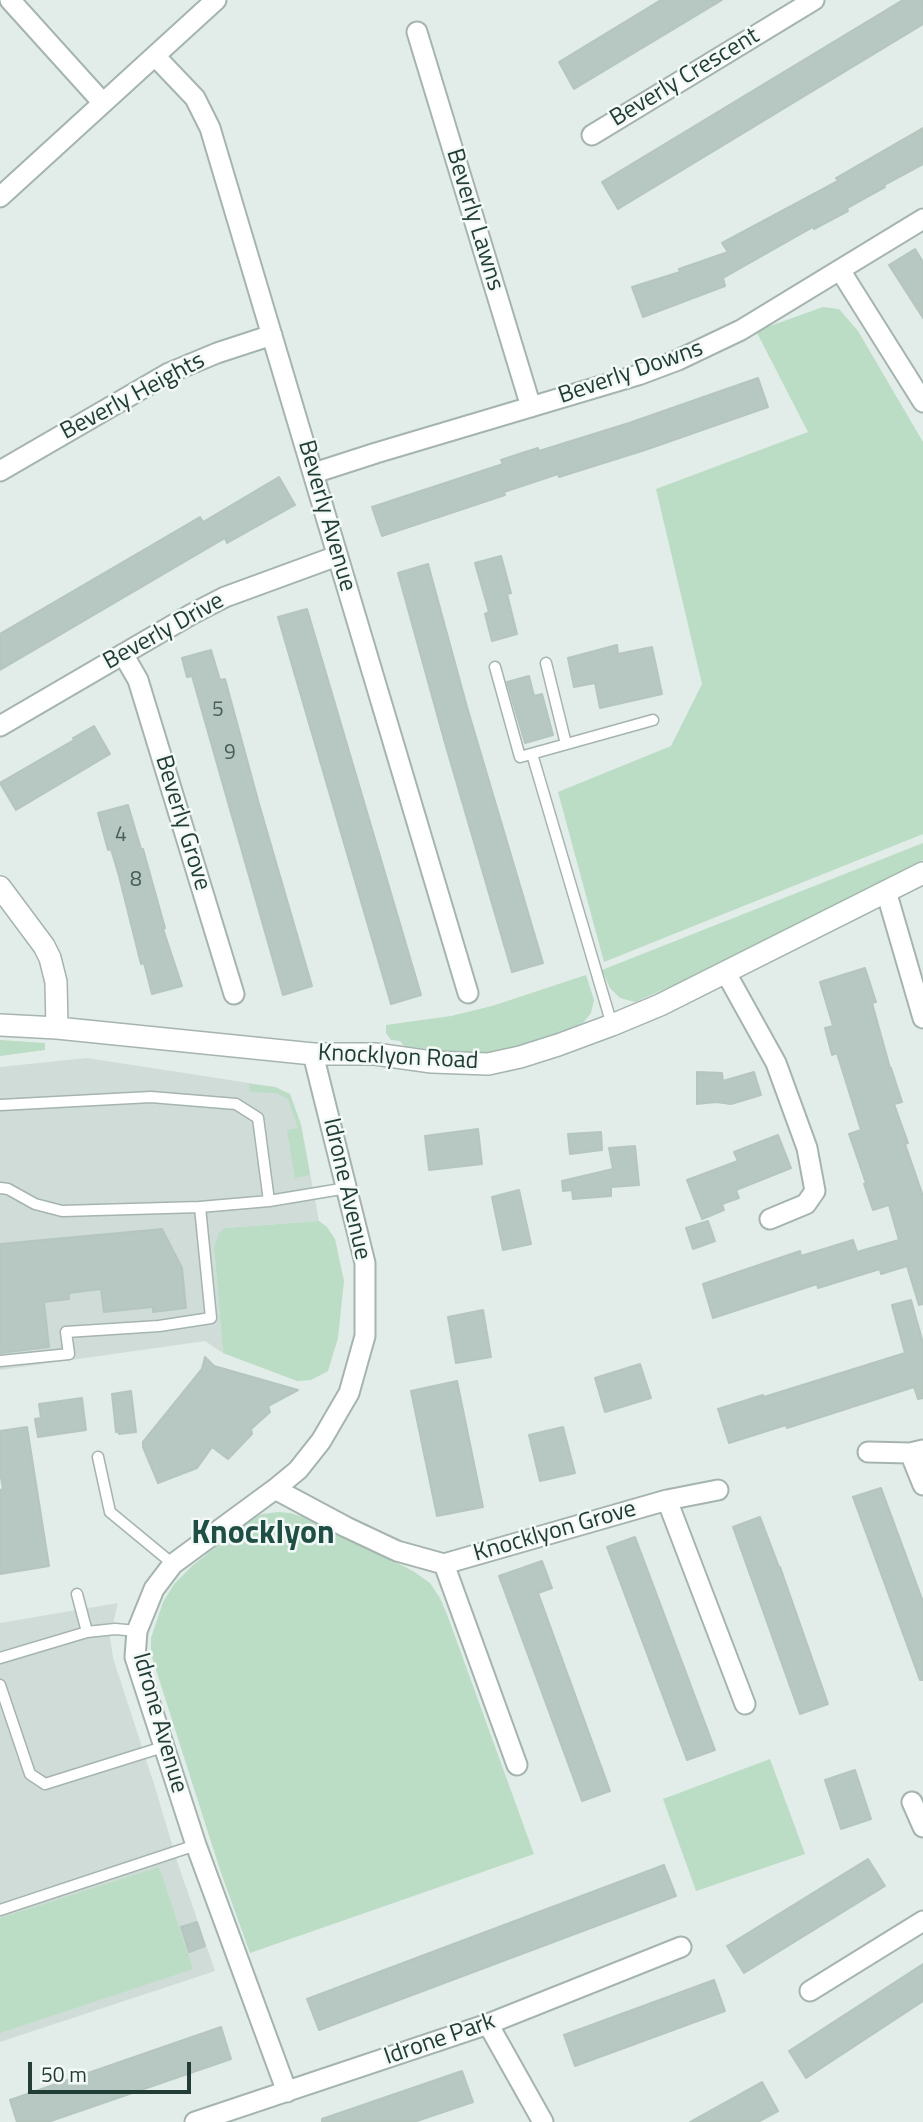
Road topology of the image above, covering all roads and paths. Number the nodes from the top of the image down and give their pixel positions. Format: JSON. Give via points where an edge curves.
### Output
{"nodes":[{"id":1,"x":10,"y":0,"type":"edge"},
{"id":2,"x":216,"y":0,"type":"edge"},
{"id":3,"x":814,"y":0,"type":"edge"},
{"id":4,"x":417,"y":32,"type":"dead end"},
{"id":5,"x":155,"y":55,"type":"junction"},
{"id":6,"x":103,"y":103,"type":"junction"},
{"id":7,"x":592,"y":135,"type":"dead end"},
{"id":8,"x":0,"y":197,"type":"edge"},
{"id":9,"x":923,"y":219,"type":"edge"},
{"id":10,"x":840,"y":270,"type":"junction"},
{"id":11,"x":272,"y":335,"type":"junction"},
{"id":12,"x":923,"y":402,"type":"edge"},
{"id":13,"x":531,"y":407,"type":"junction"},
{"id":14,"x":0,"y":471,"type":"edge"},
{"id":15,"x":314,"y":474,"type":"junction"},
{"id":16,"x":337,"y":556,"type":"junction"},
{"id":17,"x":123,"y":654,"type":"junction"},
{"id":18,"x":546,"y":663,"type":"dead end"},
{"id":19,"x":495,"y":667,"type":"dead end"},
{"id":20,"x":653,"y":720,"type":"dead end"},
{"id":21,"x":0,"y":726,"type":"edge"},
{"id":22,"x":566,"y":744,"type":"junction"},
{"id":23,"x":532,"y":754,"type":"junction"},
{"id":24,"x":923,"y":873,"type":"edge"},
{"id":25,"x":0,"y":887,"type":"edge"},
{"id":26,"x":886,"y":891,"type":"junction"},
{"id":27,"x":726,"y":973,"type":"junction"},
{"id":28,"x":468,"y":993,"type":"dead end"},
{"id":29,"x":234,"y":994,"type":"dead end"},
{"id":30,"x":923,"y":1018,"type":"edge"},
{"id":31,"x":0,"y":1025,"type":"edge"},
{"id":32,"x":612,"y":1026,"type":"junction"},
{"id":33,"x":57,"y":1028,"type":"junction"},
{"id":34,"x":313,"y":1054,"type":"junction"},
{"id":35,"x":0,"y":1105,"type":"edge"},
{"id":36,"x":0,"y":1188,"type":"edge"},
{"id":37,"x":347,"y":1188,"type":"junction"},
{"id":38,"x":269,"y":1201,"type":"junction"},
{"id":39,"x":200,"y":1207,"type":"junction"},
{"id":40,"x":770,"y":1219,"type":"dead end"},
{"id":41,"x":0,"y":1361,"type":"edge"},
{"id":42,"x":868,"y":1452,"type":"dead end"},
{"id":43,"x":916,"y":1452,"type":"edge"},
{"id":44,"x":98,"y":1457,"type":"dead end"},
{"id":45,"x":923,"y":1485,"type":"edge"},
{"id":46,"x":275,"y":1489,"type":"junction"},
{"id":47,"x":718,"y":1490,"type":"dead end"},
{"id":48,"x":667,"y":1500,"type":"junction"},
{"id":49,"x":173,"y":1564,"type":"junction"},
{"id":50,"x":444,"y":1564,"type":"junction"},
{"id":51,"x":77,"y":1594,"type":"dead end"},
{"id":52,"x":87,"y":1632,"type":"junction"},
{"id":53,"x":137,"y":1632,"type":"junction"},
{"id":54,"x":0,"y":1658,"type":"edge"},
{"id":55,"x":0,"y":1685,"type":"edge"},
{"id":56,"x":745,"y":1703,"type":"dead end"},
{"id":57,"x":163,"y":1747,"type":"junction"},
{"id":58,"x":517,"y":1765,"type":"dead end"},
{"id":59,"x":912,"y":1802,"type":"dead end"},
{"id":60,"x":923,"y":1827,"type":"edge"},
{"id":61,"x":196,"y":1845,"type":"junction"},
{"id":62,"x":0,"y":1910,"type":"edge"},
{"id":63,"x":923,"y":1921,"type":"edge"},
{"id":64,"x":681,"y":1947,"type":"dead end"},
{"id":65,"x":810,"y":1991,"type":"dead end"},
{"id":66,"x":488,"y":2024,"type":"junction"},
{"id":67,"x":287,"y":2092,"type":"junction"},
{"id":68,"x":195,"y":2122,"type":"edge"},
{"id":69,"x":543,"y":2122,"type":"edge"}],
"edges":[{"from":1,"to":6,"type":"street"},
{"from":2,"to":5,"type":"street"},
{"from":3,"to":7,"type":"street","name":"Beverly Crescent"},
{"from":4,"to":13,"type":"street","name":"Beverly Lawns"},
{"from":5,"to":6,"type":"street"},
{"from":5,"to":11,"type":"street","name":"Beverly Avenue","via":[[203,111]]},
{"from":6,"to":8,"type":"street"},
{"from":9,"to":10,"type":"street","name":"Beverly Downs"},
{"from":10,"to":12,"type":"street"},
{"from":10,"to":13,"type":"street","name":"Beverly Downs","via":[[690,355]]},
{"from":11,"to":14,"type":"street","name":"Beverly Heights","via":[[169,373]]},
{"from":11,"to":15,"type":"street","name":"Beverly Avenue"},
{"from":13,"to":15,"type":"street","name":"Beverly Downs"},
{"from":15,"to":16,"type":"street","name":"Beverly Avenue"},
{"from":16,"to":17,"type":"street","name":"Beverly Drive","via":[[225,597]]},
{"from":16,"to":28,"type":"street","name":"Beverly Avenue"},
{"from":17,"to":21,"type":"street","name":"Beverly Drive"},
{"from":17,"to":29,"type":"street","name":"Beverly Grove","via":[[138,681]]},
{"from":18,"to":22,"type":"lane"},
{"from":19,"to":23,"type":"lane","via":[[520,757]]},
{"from":20,"to":22,"type":"lane"},
{"from":22,"to":23,"type":"lane"},
{"from":23,"to":32,"type":"lane"},
{"from":24,"to":26,"type":"street","name":"Knocklyon Road"},
{"from":25,"to":33,"type":"street","via":[[50,958],[56,982]]},
{"from":26,"to":27,"type":"street","name":"Knocklyon Road"},
{"from":26,"to":30,"type":"street"},
{"from":27,"to":32,"type":"street","name":"Knocklyon Road"},
{"from":27,"to":40,"type":"street","via":[[776,1063],[807,1148],[815,1191],[806,1204]]},
{"from":31,"to":33,"type":"street","name":"Knocklyon Road"},
{"from":32,"to":34,"type":"street","name":"Knocklyon Road","via":[[488,1064],[375,1054]]},
{"from":33,"to":34,"type":"street","name":"Knocklyon Road"},
{"from":34,"to":37,"type":"street","name":"Idrone Avenue"},
{"from":35,"to":38,"type":"lane","via":[[151,1097],[236,1104],[258,1118]]},
{"from":36,"to":39,"type":"lane","via":[[62,1211]]},
{"from":37,"to":38,"type":"lane"},
{"from":37,"to":46,"type":"street","name":"Idrone Avenue","via":[[365,1263],[365,1336],[349,1393],[321,1441]]},
{"from":38,"to":39,"type":"lane"},
{"from":39,"to":41,"type":"lane","via":[[211,1318],[66,1332],[69,1354]]},
{"from":42,"to":43,"type":"street"},
{"from":43,"to":45,"type":"street"},
{"from":44,"to":49,"type":"lane","via":[[110,1512]]},
{"from":46,"to":49,"type":"street","name":"Idrone Avenue"},
{"from":46,"to":50,"type":"street","name":"Knocklyon Grove","via":[[397,1551]]},
{"from":47,"to":48,"type":"street","name":"Knocklyon Grove"},
{"from":48,"to":50,"type":"street","name":"Knocklyon Grove"},
{"from":48,"to":56,"type":"street","name":"Knocklyon Grove"},
{"from":49,"to":53,"type":"street","name":"Idrone Avenue","via":[[154,1588]]},
{"from":50,"to":58,"type":"street","name":"Knocklyon Grove"},
{"from":51,"to":52,"type":"lane"},
{"from":52,"to":53,"type":"lane"},
{"from":52,"to":54,"type":"lane"},
{"from":53,"to":57,"type":"street","name":"Idrone Avenue","via":[[135,1657]]},
{"from":55,"to":57,"type":"lane","via":[[30,1774],[45,1784]]},
{"from":57,"to":61,"type":"street","name":"Idrone Avenue"},
{"from":59,"to":60,"type":"street"},
{"from":61,"to":62,"type":"lane"},
{"from":61,"to":67,"type":"street","name":"Idrone Avenue"},
{"from":63,"to":65,"type":"street"},
{"from":64,"to":66,"type":"street","name":"Idrone Park"},
{"from":66,"to":67,"type":"street","name":"Idrone Park"},
{"from":66,"to":69,"type":"street"},
{"from":67,"to":68,"type":"street","name":"Idrone Park"}]}
